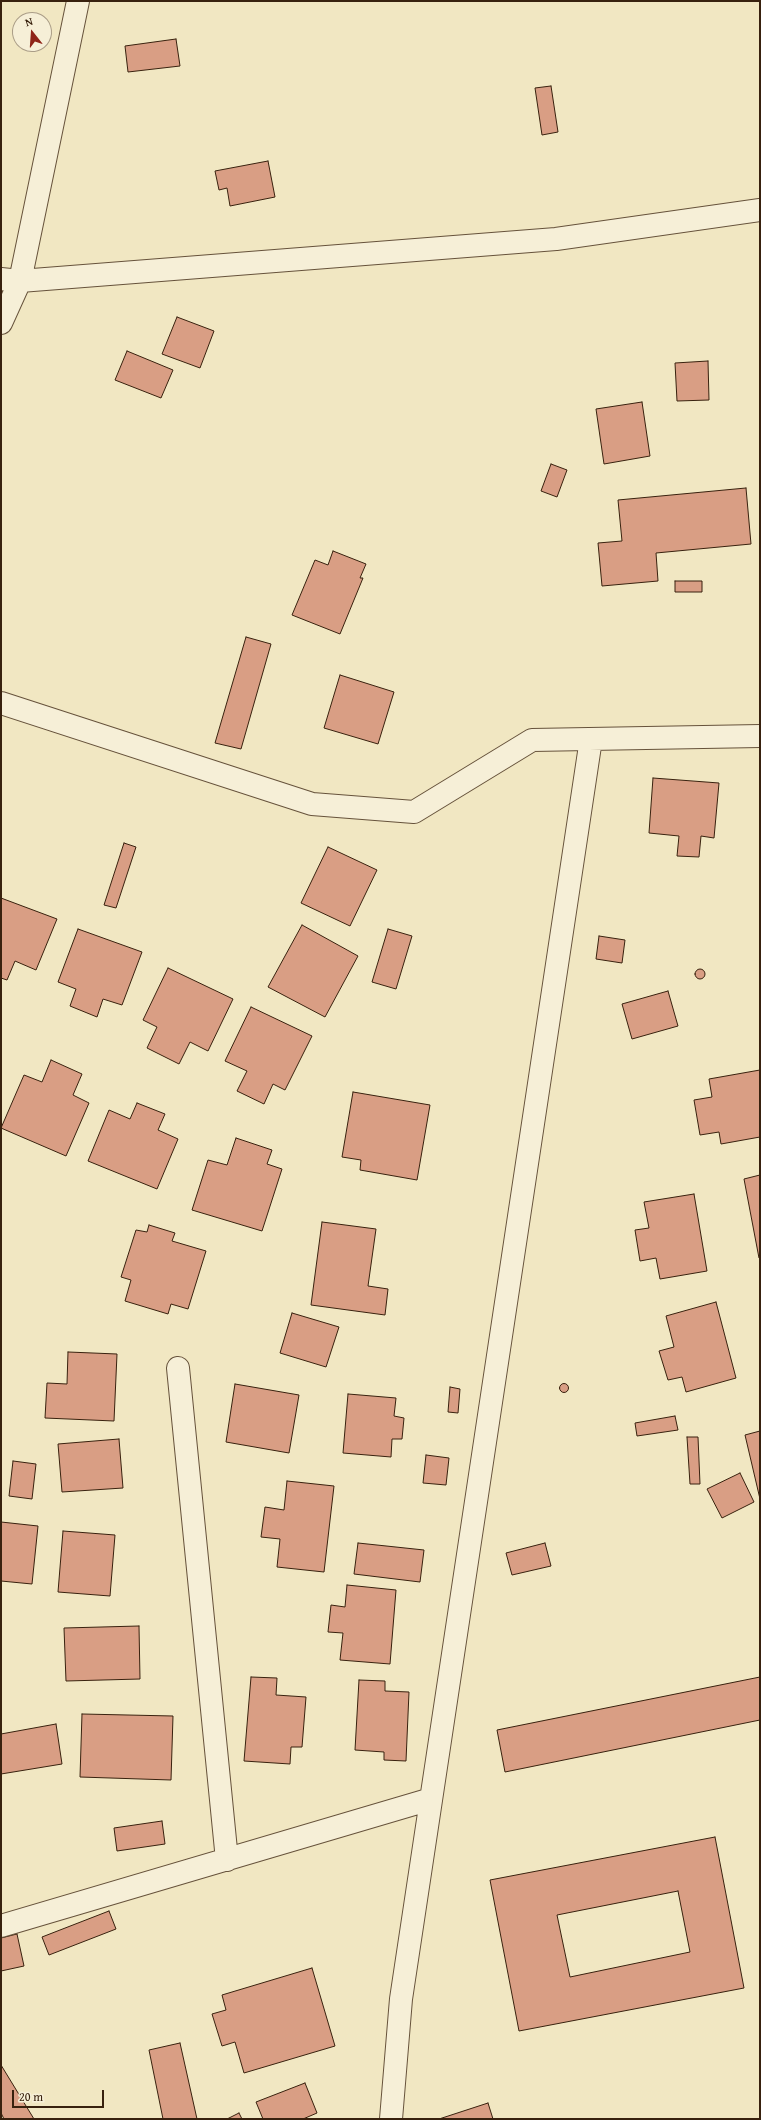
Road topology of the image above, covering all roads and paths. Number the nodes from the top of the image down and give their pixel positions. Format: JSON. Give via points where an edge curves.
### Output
{"nodes":[{"id":1,"x":78,"y":1,"type":"edge"},
{"id":2,"x":760,"y":210,"type":"edge"},
{"id":3,"x":11,"y":280,"type":"edge"},
{"id":4,"x":1,"y":323,"type":"edge"},
{"id":5,"x":1,"y":703,"type":"edge"},
{"id":6,"x":760,"y":736,"type":"edge"},
{"id":7,"x":591,"y":739,"type":"junction"},
{"id":8,"x":178,"y":1368,"type":"dead end"},
{"id":9,"x":431,"y":1799,"type":"junction"},
{"id":10,"x":227,"y":1860,"type":"junction"},
{"id":11,"x":1,"y":1926,"type":"edge"},
{"id":12,"x":391,"y":2119,"type":"edge"}],
"edges":[{"from":1,"to":3,"type":"street"},
{"from":2,"to":3,"type":"street","via":[[556,239]]},
{"from":3,"to":4,"type":"street"},
{"from":5,"to":7,"type":"street","via":[[312,804],[414,812],[532,740]]},
{"from":6,"to":7,"type":"street"},
{"from":7,"to":9,"type":"street"},
{"from":8,"to":10,"type":"street"},
{"from":9,"to":10,"type":"street"},
{"from":9,"to":12,"type":"street","via":[[401,1999]]},
{"from":10,"to":11,"type":"street"}]}
